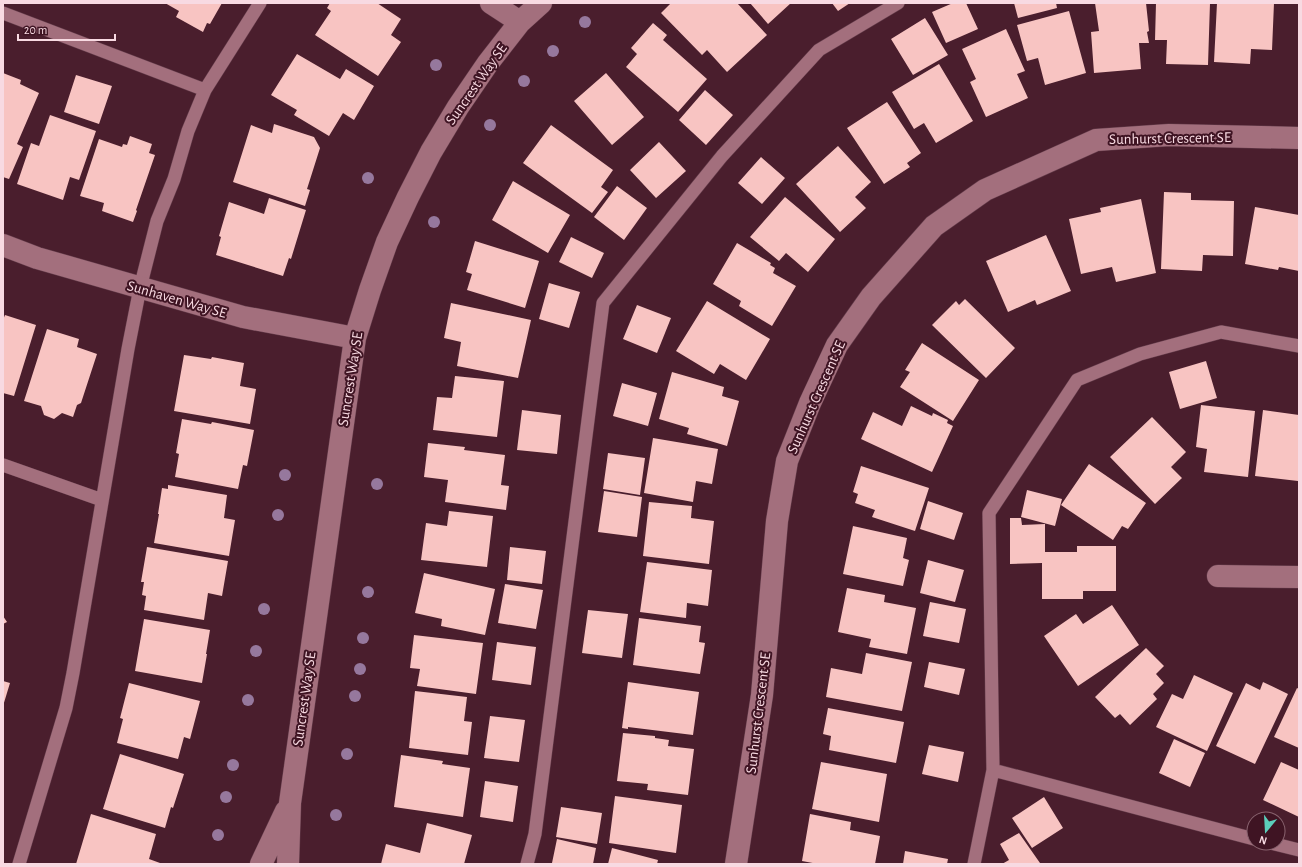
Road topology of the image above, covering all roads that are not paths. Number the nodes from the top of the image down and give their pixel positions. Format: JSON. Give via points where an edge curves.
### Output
{"nodes":[{"id":1,"x":260,"y":3,"type":"edge"},
{"id":2,"x":491,"y":3,"type":"edge"},
{"id":3,"x":541,"y":3,"type":"edge"},
{"id":4,"x":898,"y":3,"type":"edge"},
{"id":5,"x":3,"y":13,"type":"edge"},
{"id":6,"x":520,"y":22,"type":"junction"},
{"id":7,"x":205,"y":90,"type":"junction"},
{"id":8,"x":1299,"y":138,"type":"edge"},
{"id":9,"x":3,"y":245,"type":"edge"},
{"id":10,"x":140,"y":288,"type":"junction"},
{"id":11,"x":355,"y":338,"type":"junction"},
{"id":12,"x":1299,"y":346,"type":"edge"},
{"id":13,"x":3,"y":465,"type":"edge"},
{"id":14,"x":102,"y":500,"type":"junction"},
{"id":15,"x":1218,"y":576,"type":"dead end"},
{"id":16,"x":1299,"y":577,"type":"edge"},
{"id":17,"x":993,"y":770,"type":"junction"},
{"id":18,"x":290,"y":803,"type":"junction"},
{"id":19,"x":1246,"y":837,"type":"edge"},
{"id":20,"x":1286,"y":847,"type":"edge"},
{"id":21,"x":1299,"y":850,"type":"edge"},
{"id":22,"x":19,"y":864,"type":"edge"},
{"id":23,"x":261,"y":864,"type":"edge"},
{"id":24,"x":288,"y":864,"type":"edge"},
{"id":25,"x":527,"y":864,"type":"edge"},
{"id":26,"x":736,"y":864,"type":"edge"},
{"id":27,"x":974,"y":864,"type":"edge"}],
"edges":[{"from":1,"to":7,"type":"lane"},
{"from":2,"to":6,"type":"street"},
{"from":3,"to":6,"type":"street","name":"Suncrest Way SE"},
{"from":4,"to":25,"type":"lane","via":[[819,50],[722,156],[603,303],[535,834]]},
{"from":5,"to":7,"type":"lane"},
{"from":6,"to":11,"type":"street","name":"Suncrest Way SE","via":[[458,106],[431,152],[387,242]]},
{"from":7,"to":10,"type":"lane","via":[[157,221]]},
{"from":8,"to":26,"type":"street","name":"Sunhurst Crescent SE","via":[[1169,135],[1096,140],[985,190],[934,226],[871,296],[838,345],[810,403],[787,461],[777,521],[762,695]]},
{"from":9,"to":10,"type":"street","name":"Sunhaven Way SE","via":[[37,258]]},
{"from":10,"to":11,"type":"street","name":"Sunhaven Way SE","via":[[243,317]]},
{"from":10,"to":14,"type":"lane"},
{"from":11,"to":18,"type":"street","name":"Suncrest Way SE"},
{"from":12,"to":17,"type":"lane","via":[[1221,332],[1140,354],[1077,380],[990,513]]},
{"from":13,"to":14,"type":"lane"},
{"from":14,"to":22,"type":"lane","via":[[66,708]]},
{"from":15,"to":16,"type":"street"},
{"from":17,"to":19,"type":"lane"},
{"from":17,"to":27,"type":"lane"},
{"from":18,"to":23,"type":"street","name":"Suncrest Way SE"},
{"from":18,"to":24,"type":"street","name":"Suncrest Way SE"},
{"from":20,"to":21,"type":"lane"}]}
